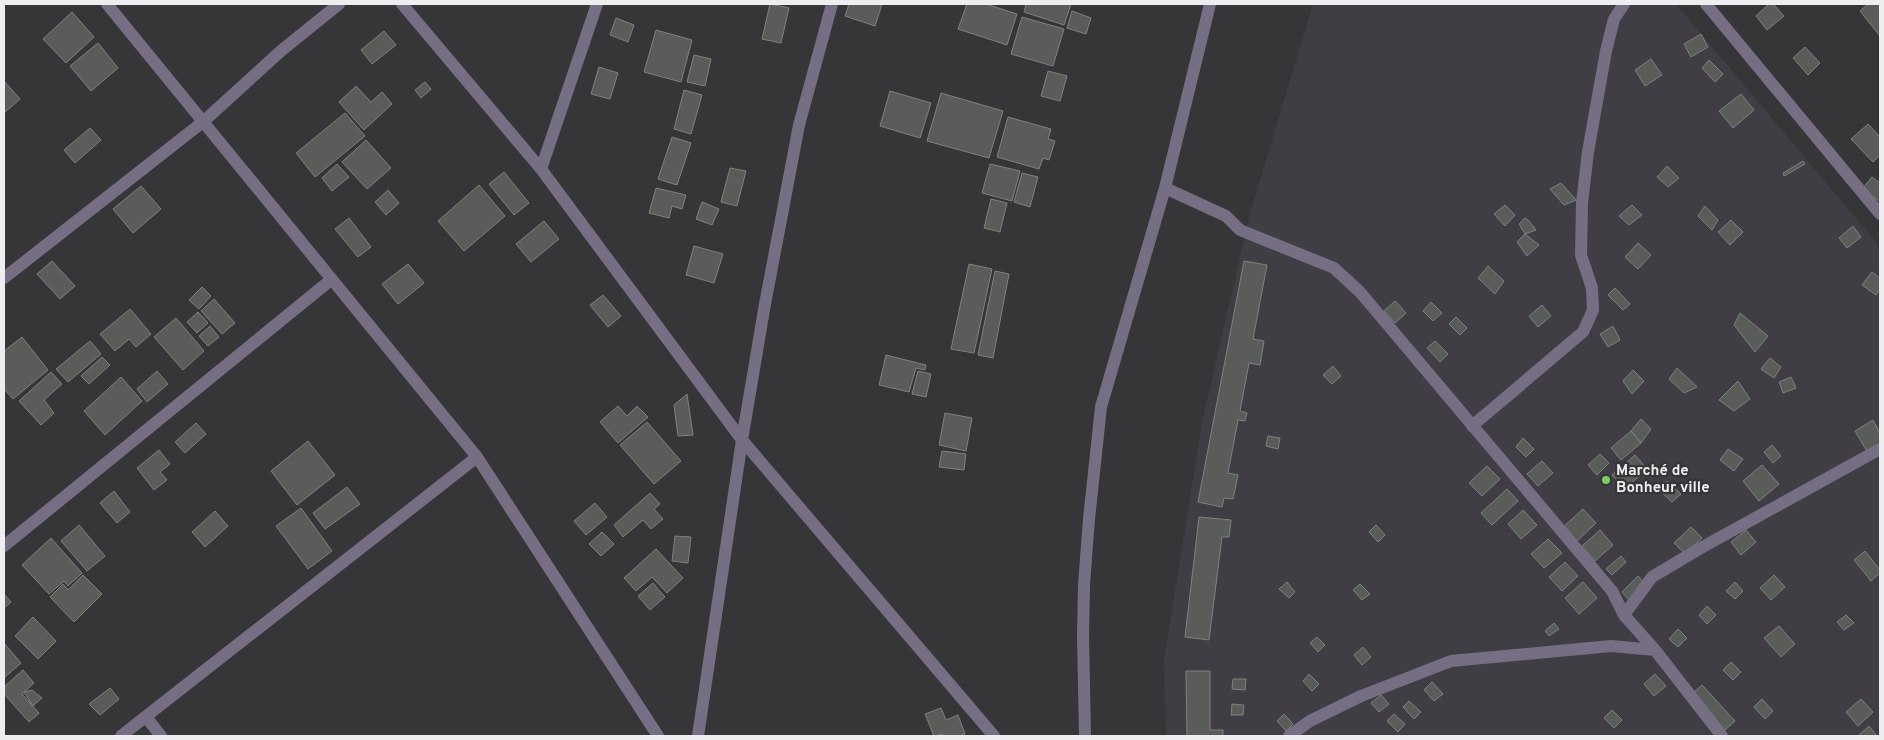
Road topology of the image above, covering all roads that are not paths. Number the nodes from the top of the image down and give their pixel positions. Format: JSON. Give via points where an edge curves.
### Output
{"nodes":[{"id":1,"x":107,"y":4,"type":"edge"},
{"id":2,"x":339,"y":4,"type":"edge"},
{"id":3,"x":402,"y":4,"type":"edge"},
{"id":4,"x":597,"y":4,"type":"edge"},
{"id":5,"x":832,"y":4,"type":"edge"},
{"id":6,"x":1210,"y":4,"type":"edge"},
{"id":7,"x":1624,"y":4,"type":"edge"},
{"id":8,"x":1706,"y":4,"type":"edge"},
{"id":9,"x":204,"y":121,"type":"junction"},
{"id":10,"x":542,"y":169,"type":"junction"},
{"id":11,"x":1164,"y":188,"type":"junction"},
{"id":12,"x":1880,"y":214,"type":"edge"},
{"id":13,"x":4,"y":278,"type":"edge"},
{"id":14,"x":332,"y":279,"type":"junction"},
{"id":15,"x":1472,"y":426,"type":"junction"},
{"id":16,"x":742,"y":440,"type":"junction"},
{"id":17,"x":1880,"y":449,"type":"edge"},
{"id":18,"x":477,"y":457,"type":"junction"},
{"id":19,"x":4,"y":546,"type":"edge"},
{"id":20,"x":1624,"y":615,"type":"junction"},
{"id":21,"x":1655,"y":650,"type":"junction"},
{"id":22,"x":146,"y":717,"type":"junction"},
{"id":23,"x":121,"y":736,"type":"edge"},
{"id":24,"x":161,"y":736,"type":"edge"},
{"id":25,"x":658,"y":736,"type":"edge"},
{"id":26,"x":698,"y":736,"type":"edge"},
{"id":27,"x":994,"y":736,"type":"edge"},
{"id":28,"x":1084,"y":736,"type":"edge"},
{"id":29,"x":1289,"y":736,"type":"edge"},
{"id":30,"x":1722,"y":736,"type":"edge"}],
"edges":[{"from":1,"to":9,"type":"street"},
{"from":2,"to":9,"type":"street","via":[[282,50]]},
{"from":3,"to":10,"type":"street"},
{"from":4,"to":10,"type":"street"},
{"from":5,"to":16,"type":"street","via":[[799,125]]},
{"from":6,"to":11,"type":"street"},
{"from":7,"to":15,"type":"street","via":[[1614,19],[1606,51],[1582,203],[1581,255],[1592,288],[1593,310],[1583,332]]},
{"from":8,"to":12,"type":"street"},
{"from":9,"to":13,"type":"street"},
{"from":9,"to":14,"type":"street"},
{"from":10,"to":16,"type":"street"},
{"from":11,"to":15,"type":"street","via":[[1226,216],[1240,230],[1338,271],[1360,292]]},
{"from":11,"to":28,"type":"street","via":[[1101,407],[1084,585]]},
{"from":14,"to":18,"type":"street"},
{"from":14,"to":19,"type":"street"},
{"from":15,"to":20,"type":"street","via":[[1612,591]]},
{"from":16,"to":26,"type":"street"},
{"from":16,"to":27,"type":"street"},
{"from":17,"to":20,"type":"street","via":[[1652,577]]},
{"from":18,"to":22,"type":"street"},
{"from":18,"to":25,"type":"street"},
{"from":20,"to":21,"type":"street"},
{"from":21,"to":29,"type":"street","via":[[1611,646],[1451,662],[1362,696],[1310,721]]},
{"from":21,"to":30,"type":"street"},
{"from":22,"to":23,"type":"street"},
{"from":22,"to":24,"type":"street"}]}
